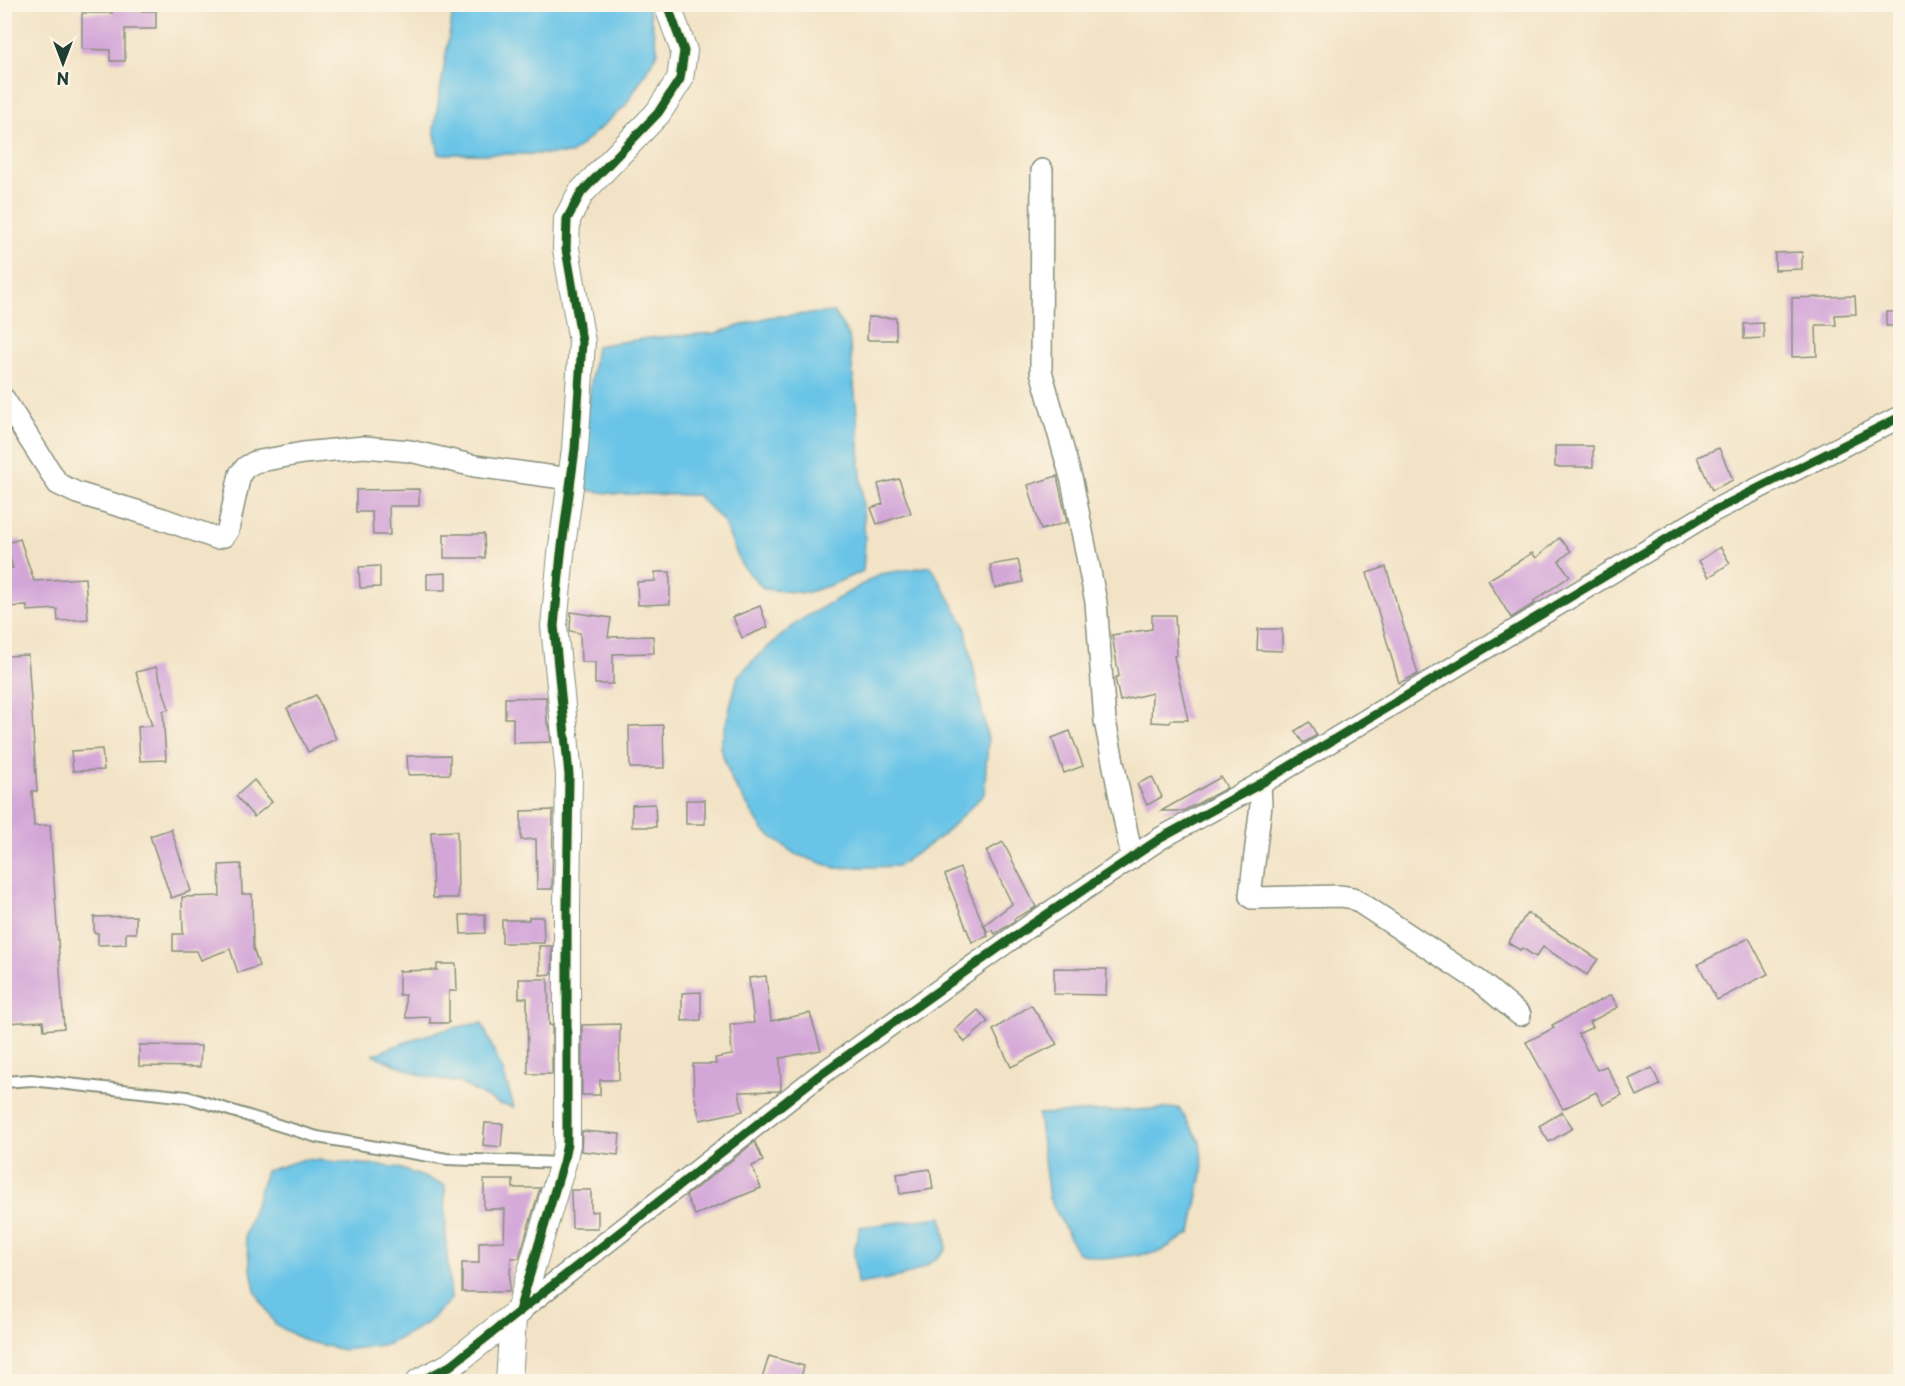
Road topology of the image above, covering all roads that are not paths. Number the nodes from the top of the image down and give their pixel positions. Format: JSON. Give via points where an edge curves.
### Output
{"nodes":[{"id":1,"x":667,"y":4,"type":"edge"},
{"id":2,"x":1042,"y":170,"type":"dead end"},
{"id":3,"x":4,"y":399,"type":"edge"},
{"id":4,"x":1900,"y":417,"type":"edge"},
{"id":5,"x":570,"y":479,"type":"junction"},
{"id":6,"x":1260,"y":784,"type":"junction"},
{"id":7,"x":1132,"y":858,"type":"junction"},
{"id":8,"x":1520,"y":1015,"type":"dead end"},
{"id":9,"x":4,"y":1082,"type":"edge"},
{"id":10,"x":563,"y":1163,"type":"junction"},
{"id":11,"x":516,"y":1314,"type":"junction"},
{"id":12,"x":419,"y":1382,"type":"edge"},
{"id":13,"x":509,"y":1382,"type":"edge"}],
"edges":[{"from":1,"to":5,"type":"street","via":[[684,51],[680,79],[658,113],[581,193],[567,219],[566,249],[582,342]]},
{"from":2,"to":7,"type":"street","via":[[1041,371],[1072,481],[1096,602],[1105,721]]},
{"from":3,"to":5,"type":"street","via":[[58,484],[76,494],[216,538],[228,530],[240,474],[246,466],[303,453],[363,447],[410,451],[475,466]]},
{"from":4,"to":6,"type":"street","via":[[1713,511]]},
{"from":5,"to":10,"type":"street","via":[[554,627],[569,775],[567,1143]]},
{"from":6,"to":7,"type":"street"},
{"from":6,"to":8,"type":"street","via":[[1252,898],[1353,898],[1479,981]]},
{"from":7,"to":11,"type":"street","via":[[817,1077]]},
{"from":9,"to":10,"type":"lane","via":[[31,1080],[187,1097],[317,1137],[447,1159]]},
{"from":10,"to":11,"type":"street"},
{"from":11,"to":12,"type":"street","via":[[450,1366]]},
{"from":11,"to":13,"type":"street"}]}
